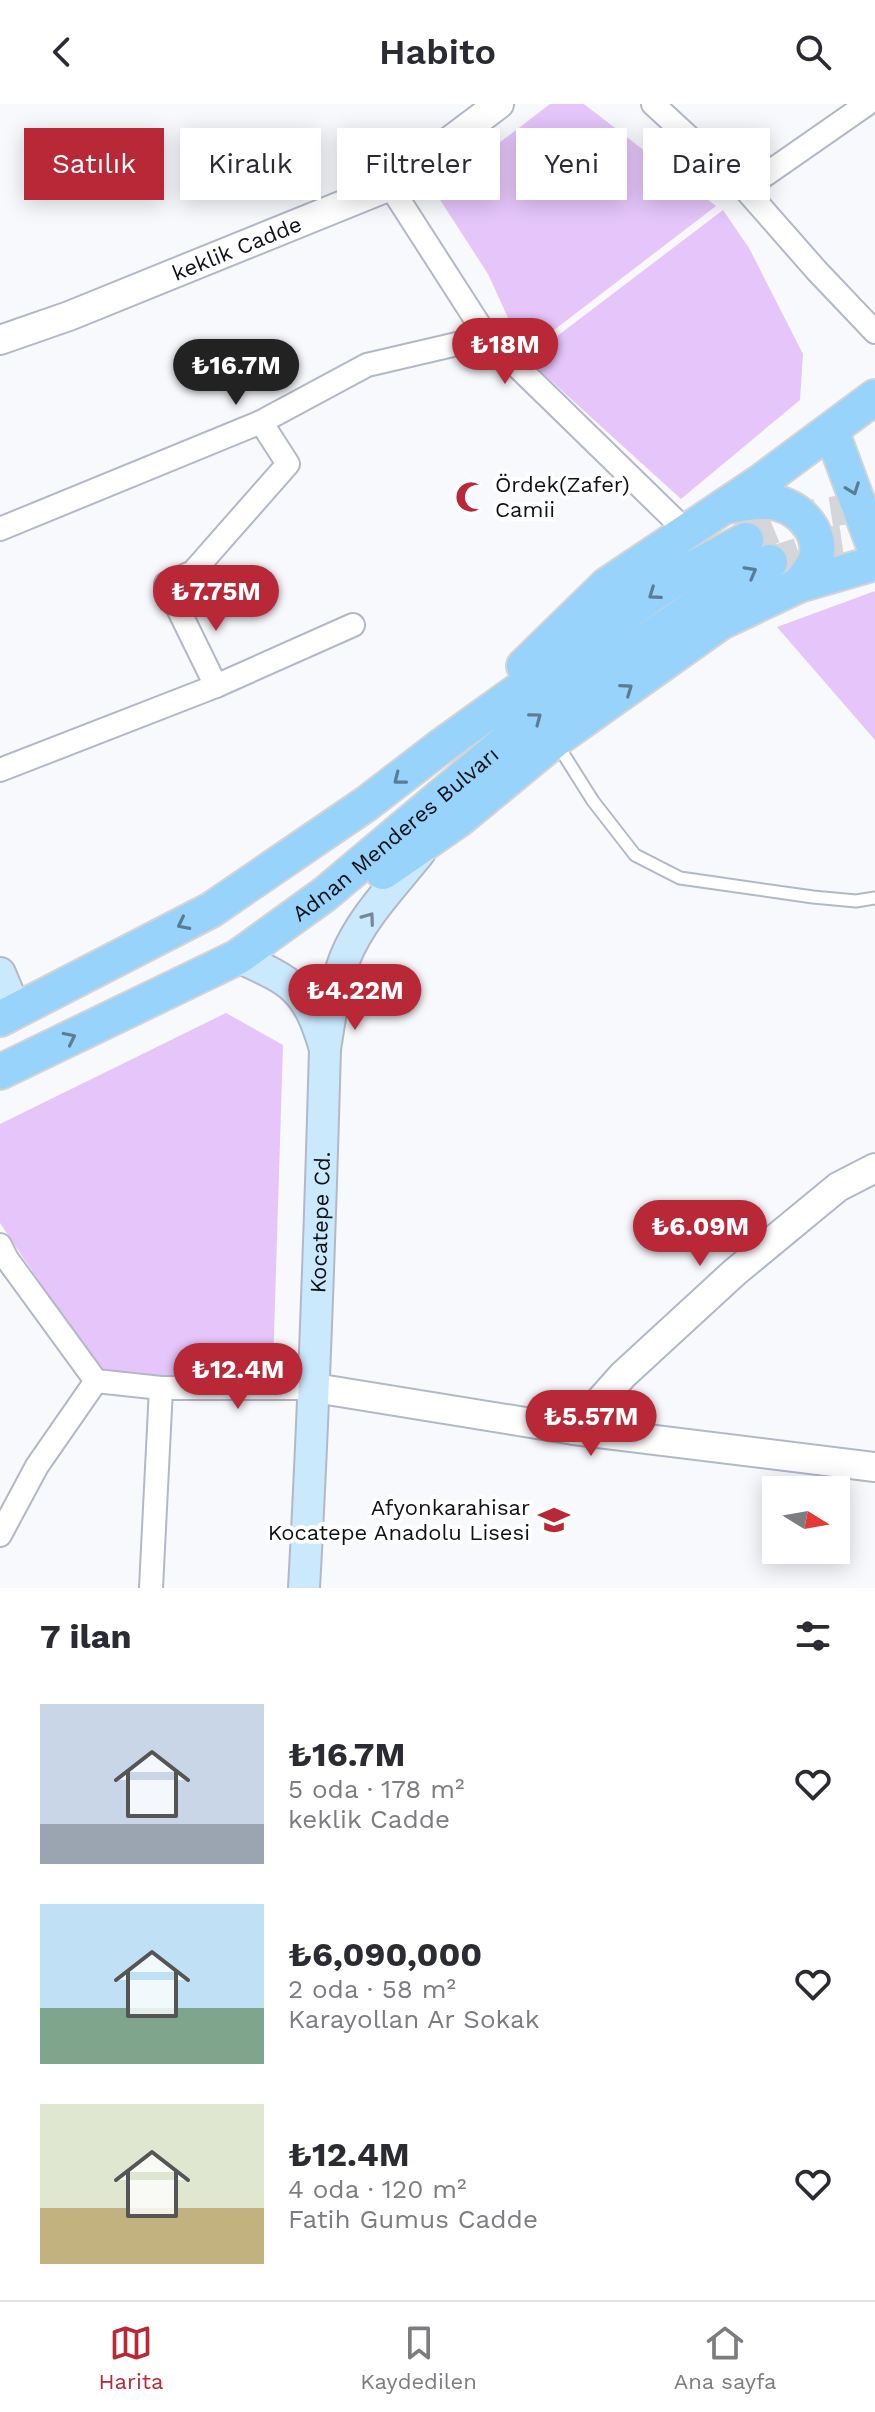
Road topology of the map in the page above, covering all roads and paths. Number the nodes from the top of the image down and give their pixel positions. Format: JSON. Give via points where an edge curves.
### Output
{"nodes":[{"id":1,"x":499,"y":104,"type":"edge"},
{"id":2,"x":653,"y":104,"type":"edge"},
{"id":3,"x":867,"y":104,"type":"edge"},
{"id":4,"x":467,"y":128,"type":"edge"},
{"id":5,"x":679,"y":128,"type":"edge"},
{"id":6,"x":770,"y":172,"type":"edge"},
{"id":7,"x":355,"y":200,"type":"edge"},
{"id":8,"x":399,"y":200,"type":"edge"},
{"id":9,"x":755,"y":200,"type":"edge"},
{"id":10,"x":875,"y":332,"type":"edge"},
{"id":11,"x":487,"y":337,"type":"junction"},
{"id":12,"x":0,"y":340,"type":"edge"},
{"id":13,"x":875,"y":397,"type":"edge"},
{"id":14,"x":261,"y":422,"type":"junction"},
{"id":15,"x":831,"y":430,"type":"junction"},
{"id":16,"x":723,"y":507,"type":"junction"},
{"id":17,"x":0,"y":529,"type":"edge"},
{"id":18,"x":686,"y":531,"type":"junction"},
{"id":19,"x":875,"y":549,"type":"edge"},
{"id":20,"x":875,"y":563,"type":"edge"},
{"id":21,"x":799,"y":585,"type":"junction"},
{"id":22,"x":353,"y":625,"type":"dead end"},
{"id":23,"x":216,"y":686,"type":"junction"},
{"id":24,"x":555,"y":740,"type":"junction"},
{"id":25,"x":439,"y":748,"type":"junction"},
{"id":26,"x":0,"y":770,"type":"edge"},
{"id":27,"x":432,"y":838,"type":"junction"},
{"id":28,"x":875,"y":898,"type":"edge"},
{"id":29,"x":288,"y":920,"type":"junction"},
{"id":30,"x":238,"y":957,"type":"junction"},
{"id":31,"x":0,"y":973,"type":"edge"},
{"id":32,"x":8,"y":1015,"type":"edge"},
{"id":33,"x":325,"y":1049,"type":"junction"},
{"id":34,"x":0,"y":1072,"type":"edge"},
{"id":35,"x":875,"y":1168,"type":"edge"},
{"id":36,"x":2,"y":1256,"type":"edge"},
{"id":37,"x":96,"y":1381,"type":"junction"},
{"id":38,"x":161,"y":1388,"type":"junction"},
{"id":39,"x":315,"y":1388,"type":"junction"},
{"id":40,"x":574,"y":1430,"type":"junction"},
{"id":41,"x":875,"y":1467,"type":"edge"},
{"id":42,"x":0,"y":1535,"type":"edge"},
{"id":43,"x":151,"y":1588,"type":"edge"},
{"id":44,"x":304,"y":1588,"type":"edge"}],
"edges":[{"from":1,"to":4,"type":"street","name":"keklik Cadde"},
{"from":2,"to":5,"type":"street"},
{"from":3,"to":6,"type":"street"},
{"from":7,"to":12,"type":"street","name":"keklik Cadde"},
{"from":8,"to":11,"type":"street"},
{"from":9,"to":10,"type":"street"},
{"from":11,"to":14,"type":"street","via":[[367,365]]},
{"from":11,"to":18,"type":"street"},
{"from":13,"to":15,"type":"main road"},
{"from":14,"to":17,"type":"street"},
{"from":14,"to":23,"type":"street","via":[[288,464],[193,572],[166,584]]},
{"from":15,"to":16,"type":"main road"},
{"from":15,"to":19,"type":"main road","one_way":true},
{"from":16,"to":18,"type":"main road"},
{"from":16,"to":21,"type":"main road","via":[[763,501],[804,517],[812,529],[816,557]]},
{"from":18,"to":25,"type":"main road","via":[[607,585]]},
{"from":20,"to":21,"type":"main road"},
{"from":24,"to":21,"type":"main road","one_way":true,"via":[[721,622]]},
{"from":22,"to":23,"type":"street"},
{"from":23,"to":26,"type":"street"},
{"from":24,"to":27,"type":"main road"},
{"from":24,"to":28,"type":"lane","via":[[635,855],[680,878],[813,897]]},
{"from":29,"to":25,"type":"main road","name":"Adnan Menderes Bulvarı","one_way":true,"via":[[533,719],[718,591],[758,551],[686,572]]},
{"from":25,"to":32,"type":"main road","name":"Adnan Menderes Bulvarı","one_way":true,"via":[[211,910]]},
{"from":27,"to":29,"type":"main road","via":[[326,912]]},
{"from":33,"to":27,"type":"main road","name":"Kocatepe Cd.","one_way":true,"via":[[345,959],[357,934]]},
{"from":29,"to":30,"type":"main road","name":"Adnan Menderes Bulvarı"},
{"from":30,"to":33,"type":"main road","name":"Kocatepe Cd.","via":[[278,975],[302,994]]},
{"from":34,"to":30,"type":"main road","name":"Adnan Menderes Bulvarı","one_way":true},
{"from":31,"to":32,"type":"main road"},
{"from":33,"to":39,"type":"main road","name":"Kocatepe Cd."},
{"from":35,"to":40,"type":"street","via":[[838,1187],[735,1272],[623,1375]]},
{"from":36,"to":37,"type":"street"},
{"from":37,"to":38,"type":"street"},
{"from":37,"to":42,"type":"street","via":[[37,1466]]},
{"from":38,"to":39,"type":"street"},
{"from":38,"to":43,"type":"street"},
{"from":39,"to":40,"type":"street"},
{"from":39,"to":44,"type":"main road","name":"Kocatepe Cd."},
{"from":40,"to":41,"type":"street"}]}
